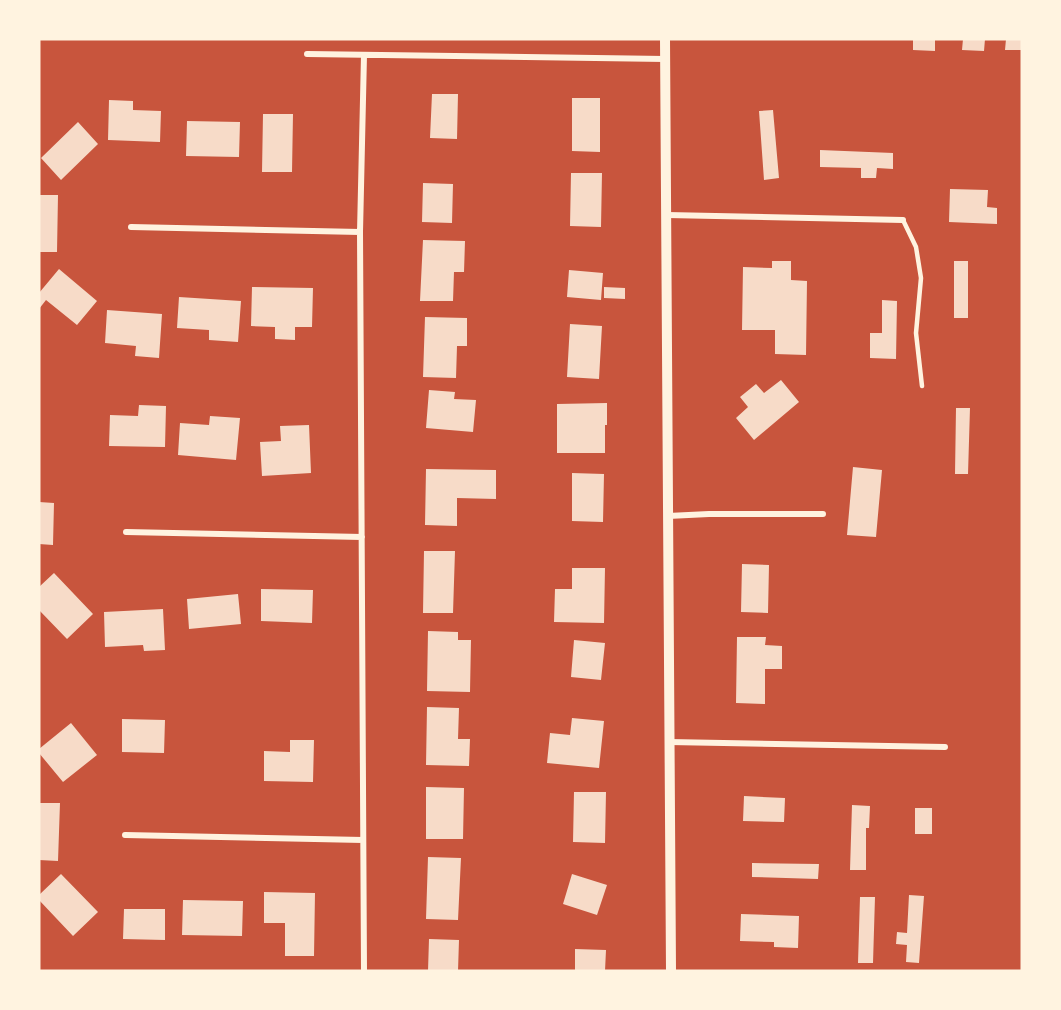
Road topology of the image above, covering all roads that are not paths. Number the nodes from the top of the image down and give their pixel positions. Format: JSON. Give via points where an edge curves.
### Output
{"nodes":[{"id":1,"x":665,"y":39,"type":"edge"},
{"id":2,"x":307,"y":54,"type":"dead end"},
{"id":3,"x":364,"y":56,"type":"junction"},
{"id":4,"x":665,"y":58,"type":"junction"},
{"id":5,"x":667,"y":215,"type":"junction"},
{"id":6,"x":903,"y":220,"type":"joint"},
{"id":7,"x":131,"y":227,"type":"dead end"},
{"id":8,"x":360,"y":232,"type":"junction"},
{"id":9,"x":922,"y":386,"type":"dead end"},
{"id":10,"x":823,"y":514,"type":"dead end"},
{"id":11,"x":667,"y":516,"type":"junction"},
{"id":12,"x":126,"y":532,"type":"dead end"},
{"id":13,"x":362,"y":537,"type":"junction"},
{"id":14,"x":669,"y":742,"type":"junction"},
{"id":15,"x":945,"y":747,"type":"dead end"},
{"id":16,"x":125,"y":835,"type":"dead end"},
{"id":17,"x":363,"y":840,"type":"junction"},
{"id":18,"x":364,"y":971,"type":"edge"},
{"id":19,"x":671,"y":971,"type":"edge"}],
"edges":[{"from":1,"to":4,"type":"street"},
{"from":2,"to":3,"type":"street"},
{"from":3,"to":4,"type":"street"},
{"from":3,"to":8,"type":"street"},
{"from":4,"to":5,"type":"street"},
{"from":5,"to":6,"type":"street"},
{"from":5,"to":11,"type":"street"},
{"from":6,"to":9,"type":"lane","via":[[916,247],[921,278],[916,333]]},
{"from":7,"to":8,"type":"street"},
{"from":8,"to":13,"type":"street"},
{"from":10,"to":11,"type":"street"},
{"from":11,"to":14,"type":"street"},
{"from":12,"to":13,"type":"street"},
{"from":13,"to":17,"type":"street"},
{"from":14,"to":15,"type":"street"},
{"from":14,"to":19,"type":"street"},
{"from":16,"to":17,"type":"street"},
{"from":17,"to":18,"type":"street"}]}
